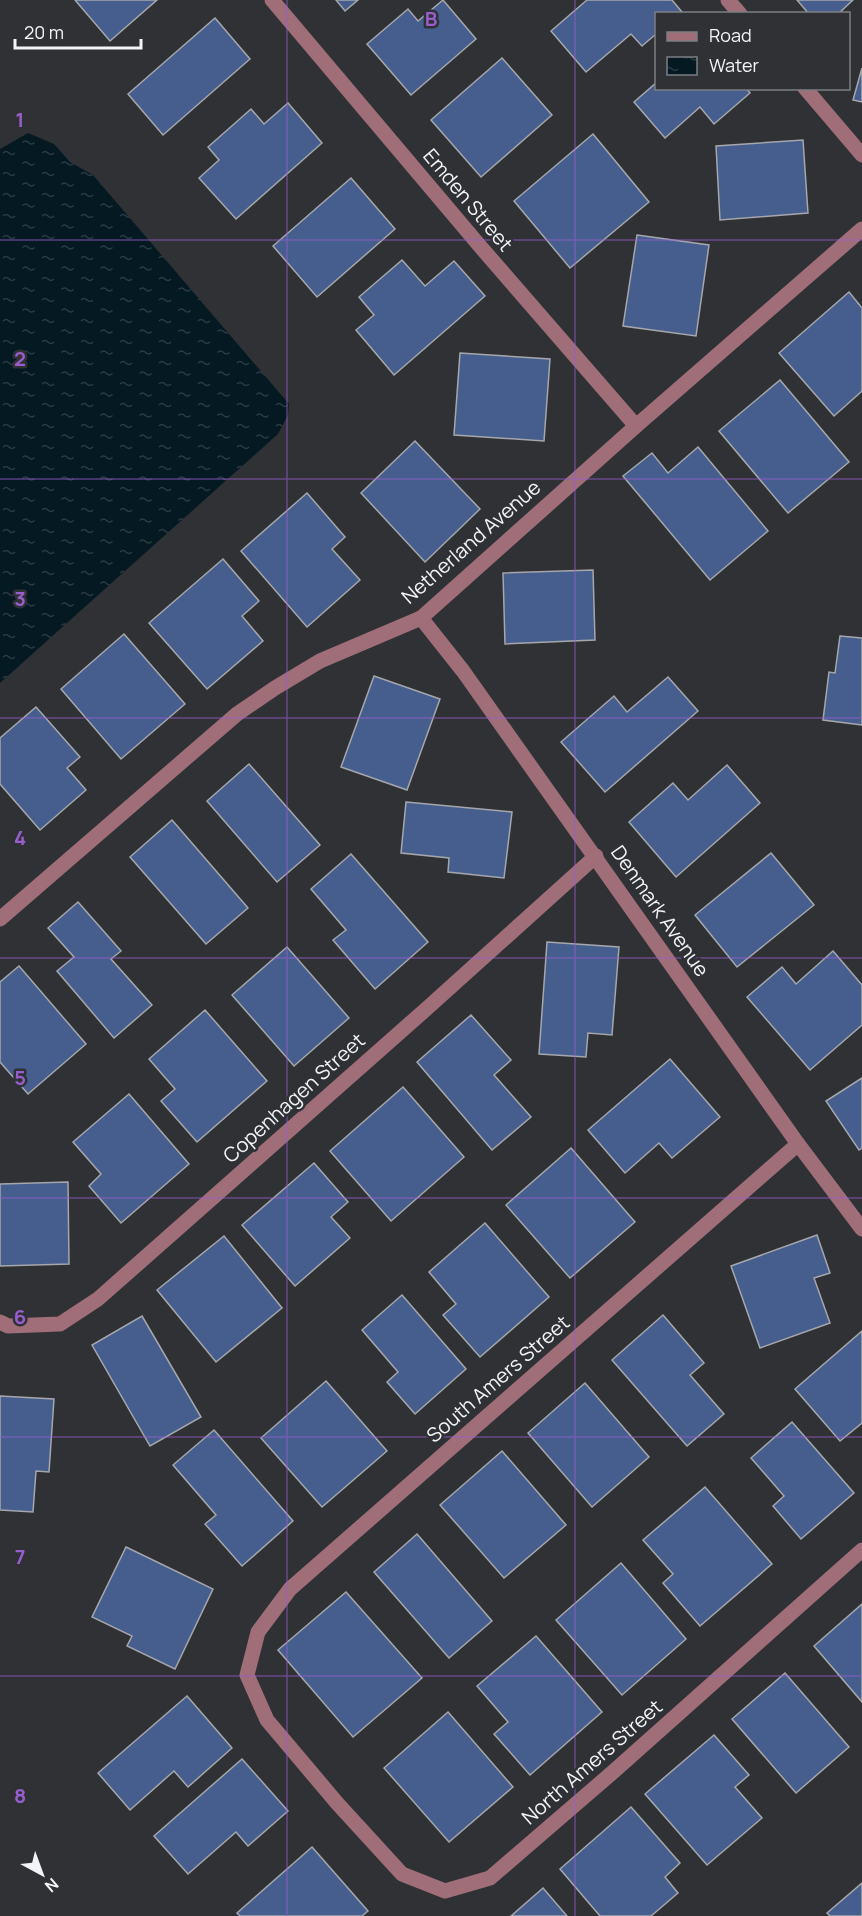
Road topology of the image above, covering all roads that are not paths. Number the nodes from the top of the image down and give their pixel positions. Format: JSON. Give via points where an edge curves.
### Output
{"nodes":[{"id":1,"x":272,"y":0,"type":"edge"},
{"id":2,"x":728,"y":0,"type":"edge"},
{"id":3,"x":738,"y":12,"type":"edge"},
{"id":4,"x":807,"y":90,"type":"edge"},
{"id":5,"x":862,"y":155,"type":"edge"},
{"id":6,"x":862,"y":230,"type":"edge"},
{"id":7,"x":636,"y":426,"type":"junction"},
{"id":8,"x":421,"y":618,"type":"junction"},
{"id":9,"x":596,"y":856,"type":"junction"},
{"id":10,"x":0,"y":919,"type":"edge"},
{"id":11,"x":798,"y":1144,"type":"junction"},
{"id":12,"x":862,"y":1229,"type":"edge"},
{"id":13,"x":0,"y":1322,"type":"edge"},
{"id":14,"x":862,"y":1550,"type":"edge"},
{"id":15,"x":250,"y":1663,"type":"joint"}],
"edges":[{"from":1,"to":7,"type":"street","name":"Emden Street"},
{"from":2,"to":3,"type":"street"},
{"from":4,"to":5,"type":"street"},
{"from":6,"to":7,"type":"street","name":"Netherland Avenue"},
{"from":7,"to":8,"type":"street","name":"Netherland Avenue"},
{"from":8,"to":9,"type":"street","name":"Denmark Avenue"},
{"from":8,"to":10,"type":"street","name":"Netherland Avenue","via":[[320,660],[237,714]]},
{"from":9,"to":11,"type":"street","name":"Denmark Avenue"},
{"from":9,"to":13,"type":"street","name":"Copenhagen Street","via":[[98,1299],[60,1324],[8,1326]]},
{"from":11,"to":12,"type":"street","name":"Denmark Avenue"},
{"from":11,"to":15,"type":"street","name":"South Amers Street","via":[[290,1589],[258,1632]]},
{"from":14,"to":15,"type":"street","name":"North Amers Street","via":[[490,1878],[445,1891],[402,1874],[336,1803],[267,1720],[247,1675]]}]}
